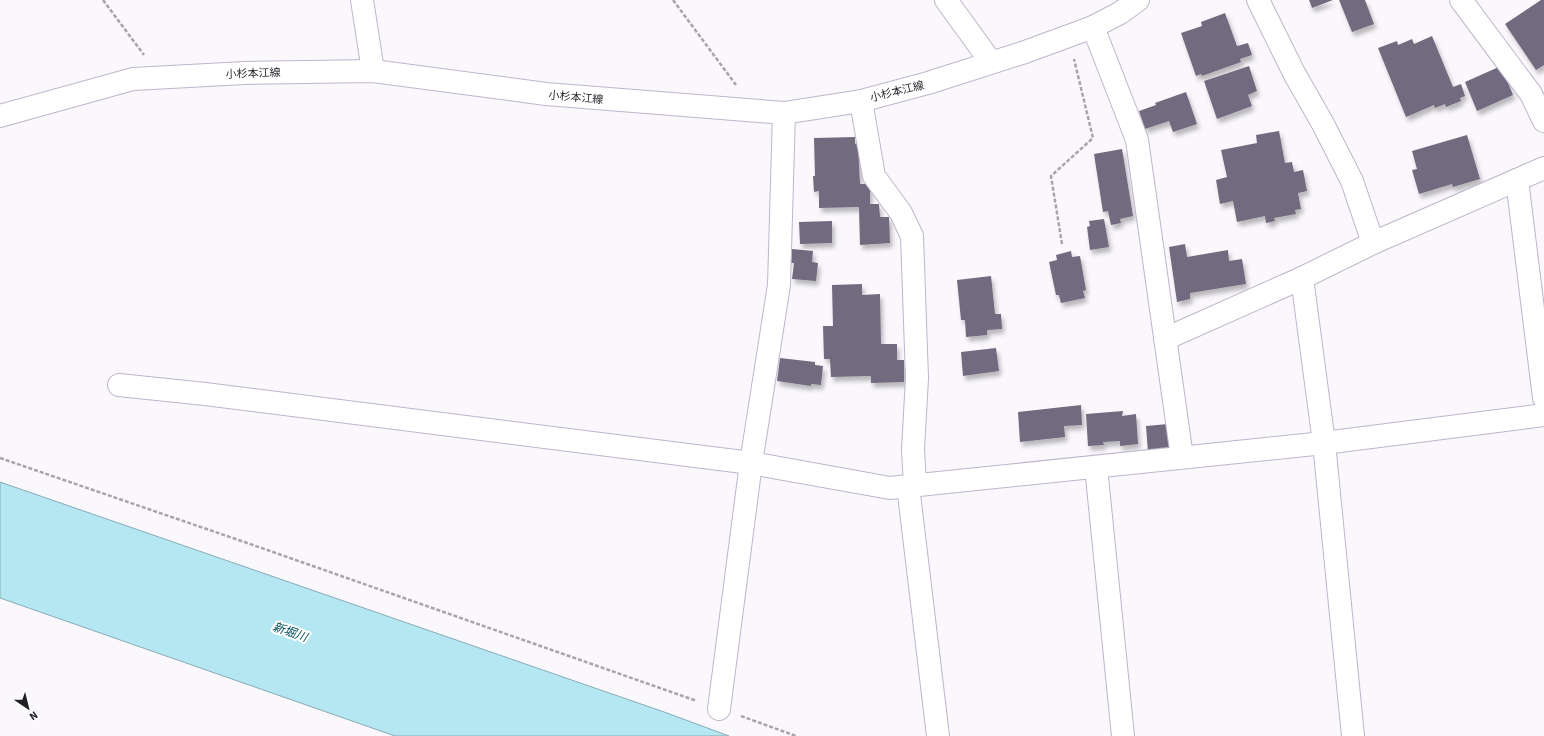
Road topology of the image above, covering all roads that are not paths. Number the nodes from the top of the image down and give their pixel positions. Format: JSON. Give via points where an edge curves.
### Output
{"nodes":[{"id":1,"x":362,"y":0,"type":"edge"},
{"id":2,"x":946,"y":0,"type":"edge"},
{"id":3,"x":1138,"y":0,"type":"edge"},
{"id":4,"x":1258,"y":0,"type":"edge"},
{"id":5,"x":1461,"y":0,"type":"edge"},
{"id":6,"x":1093,"y":27,"type":"junction"},
{"id":7,"x":991,"y":62,"type":"junction"},
{"id":8,"x":373,"y":71,"type":"junction"},
{"id":9,"x":860,"y":101,"type":"junction"},
{"id":10,"x":784,"y":113,"type":"junction"},
{"id":11,"x":0,"y":116,"type":"edge"},
{"id":12,"x":1544,"y":121,"type":"edge"},
{"id":13,"x":1544,"y":168,"type":"edge"},
{"id":14,"x":1517,"y":180,"type":"junction"},
{"id":15,"x":1373,"y":243,"type":"junction"},
{"id":16,"x":1302,"y":278,"type":"junction"},
{"id":17,"x":1165,"y":339,"type":"junction"},
{"id":18,"x":118,"y":385,"type":"dead end"},
{"id":19,"x":1544,"y":398,"type":"edge"},
{"id":20,"x":1544,"y":415,"type":"edge"},
{"id":21,"x":1324,"y":443,"type":"junction"},
{"id":22,"x":1182,"y":458,"type":"junction"},
{"id":23,"x":751,"y":463,"type":"junction"},
{"id":24,"x":1096,"y":467,"type":"junction"},
{"id":25,"x":912,"y":486,"type":"junction"},
{"id":26,"x":719,"y":709,"type":"road end"},
{"id":27,"x":938,"y":736,"type":"edge"},
{"id":28,"x":1123,"y":736,"type":"edge"},
{"id":29,"x":1353,"y":736,"type":"edge"}],
"edges":[{"from":1,"to":8,"type":"street"},
{"from":2,"to":7,"type":"street"},
{"from":3,"to":6,"type":"street","name":"小杉本江線"},
{"from":4,"to":15,"type":"street","via":[[1352,181]]},
{"from":5,"to":12,"type":"street","via":[[1531,94]]},
{"from":6,"to":7,"type":"street","name":"小杉本江線"},
{"from":6,"to":17,"type":"street","via":[[1137,140]]},
{"from":7,"to":9,"type":"street","name":"小杉本江線","via":[[928,83]]},
{"from":8,"to":10,"type":"street","name":"小杉本江線","via":[[546,94]]},
{"from":8,"to":11,"type":"street","name":"小杉本江線","via":[[245,73],[133,79]]},
{"from":9,"to":10,"type":"street","name":"小杉本江線"},
{"from":9,"to":25,"type":"street","via":[[874,176],[902,213],[912,236],[916,378]]},
{"from":10,"to":23,"type":"street","via":[[779,285]]},
{"from":13,"to":14,"type":"street"},
{"from":14,"to":15,"type":"street"},
{"from":14,"to":19,"type":"street"},
{"from":15,"to":16,"type":"street"},
{"from":16,"to":17,"type":"street"},
{"from":16,"to":21,"type":"street"},
{"from":17,"to":22,"type":"street"},
{"from":18,"to":23,"type":"street"},
{"from":20,"to":21,"type":"street"},
{"from":21,"to":22,"type":"street"},
{"from":21,"to":29,"type":"street"},
{"from":22,"to":24,"type":"street"},
{"from":23,"to":25,"type":"street","via":[[890,488]]},
{"from":23,"to":26,"type":"street"},
{"from":24,"to":25,"type":"street"},
{"from":24,"to":28,"type":"street"},
{"from":25,"to":27,"type":"street"}]}
